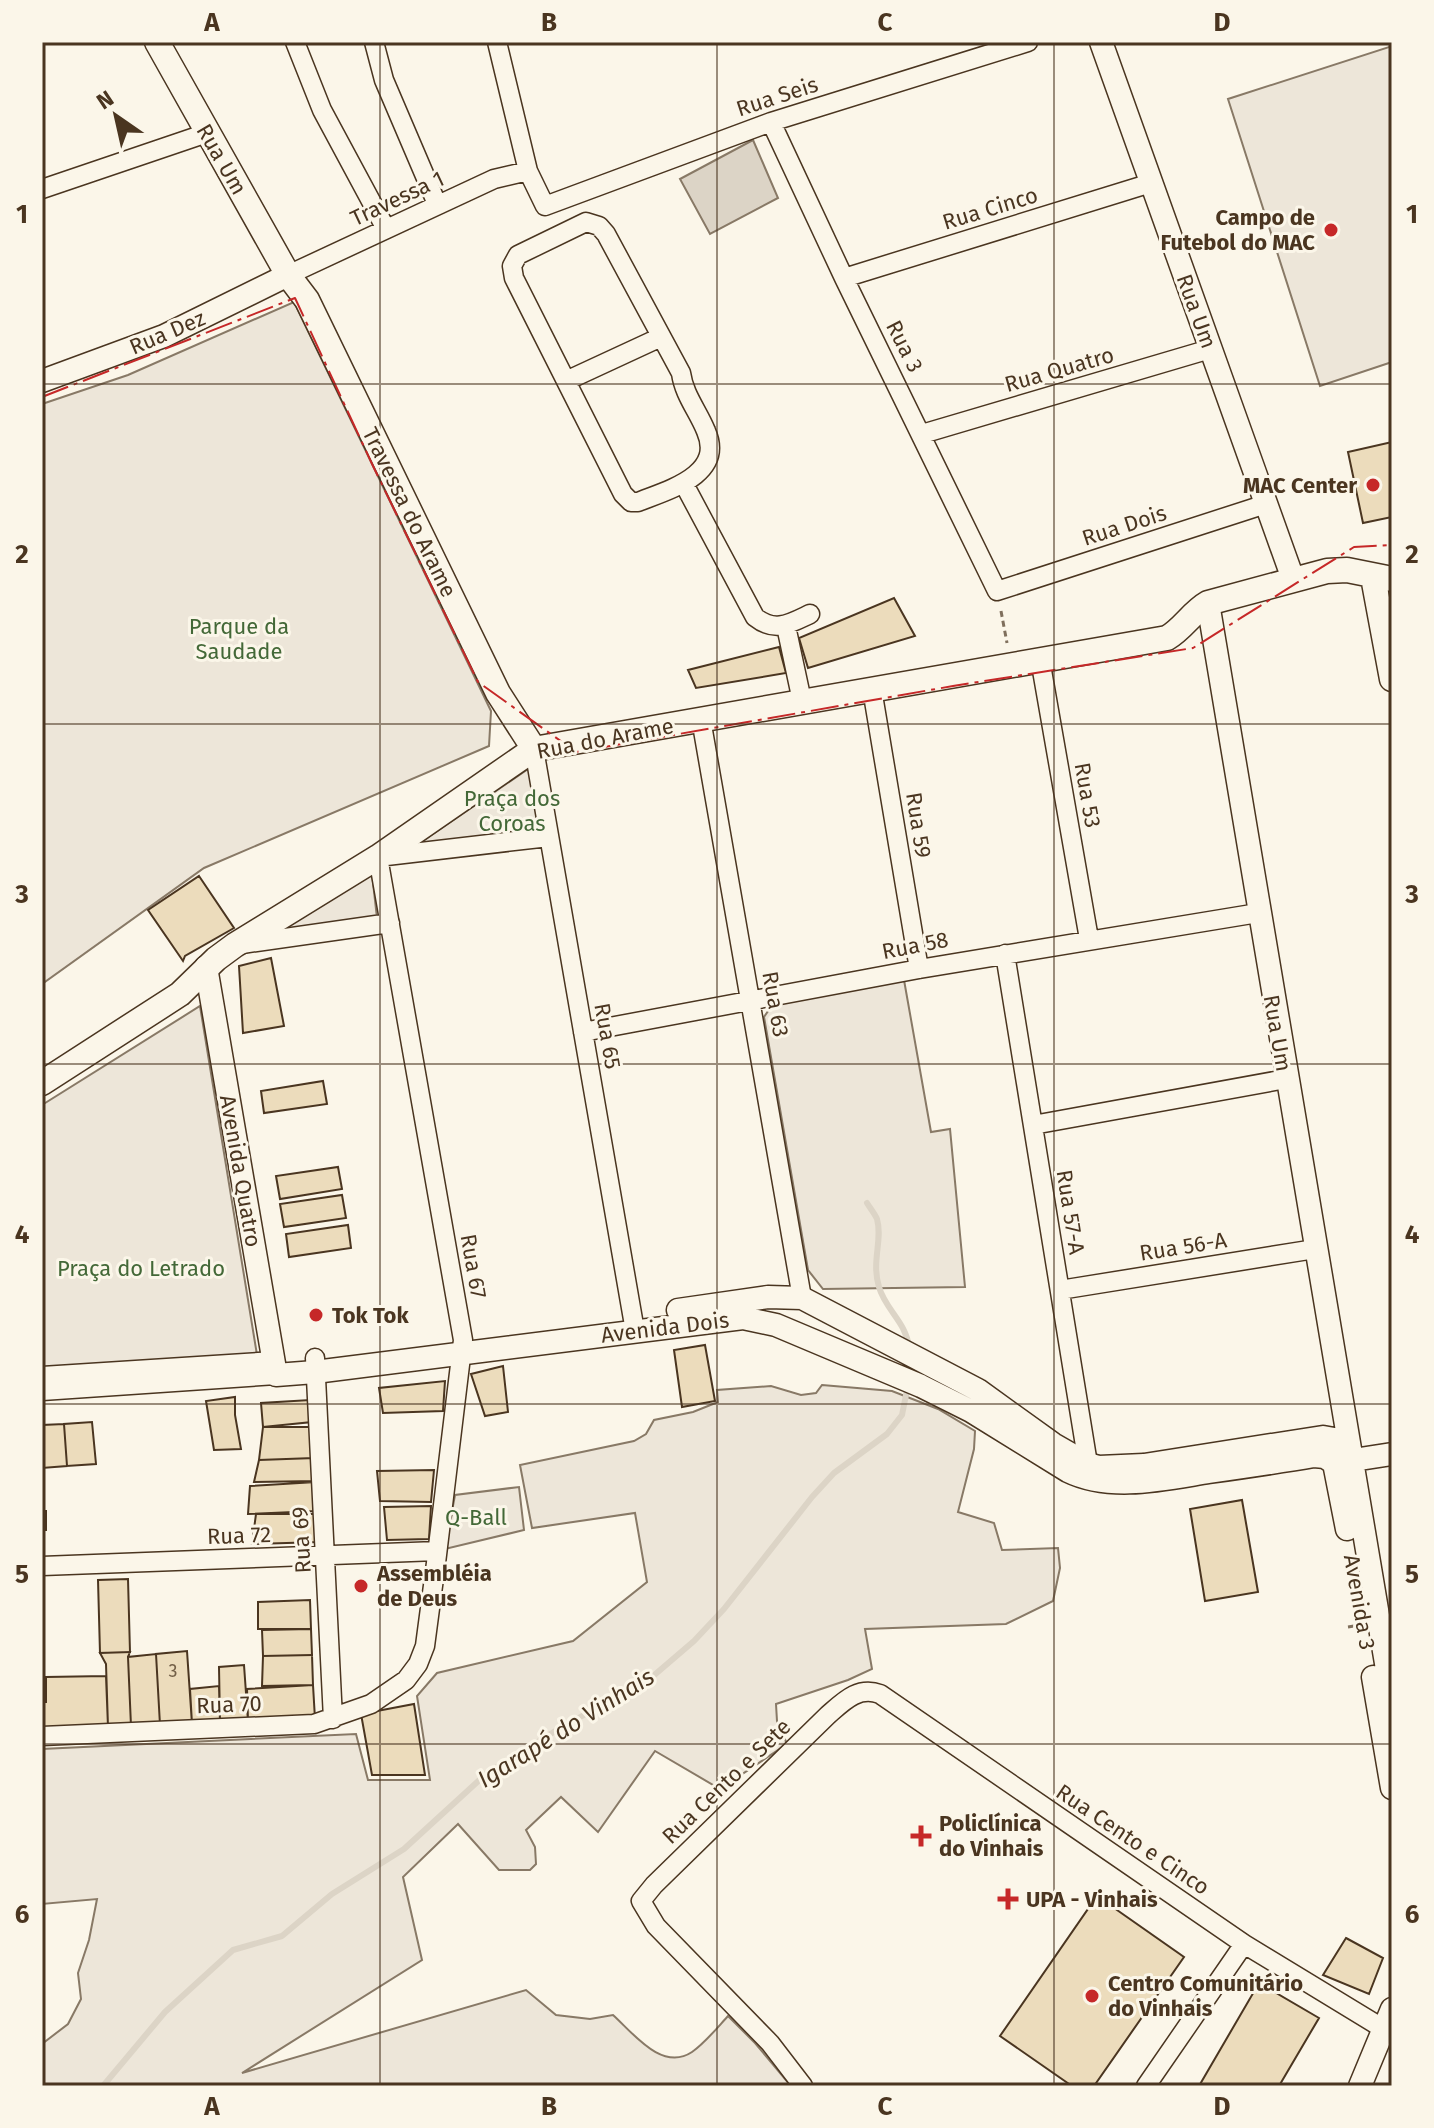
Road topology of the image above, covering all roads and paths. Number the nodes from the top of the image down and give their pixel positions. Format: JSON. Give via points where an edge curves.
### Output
{"nodes":[{"id":1,"x":157,"y":42,"type":"edge"},
{"id":2,"x":295,"y":42,"type":"edge"},
{"id":3,"x":374,"y":42,"type":"edge"},
{"id":4,"x":497,"y":42,"type":"edge"},
{"id":5,"x":1028,"y":42,"type":"edge"},
{"id":6,"x":1101,"y":42,"type":"edge"},
{"id":7,"x":771,"y":122,"type":"junction"},
{"id":8,"x":207,"y":133,"type":"junction"},
{"id":9,"x":528,"y":171,"type":"junction"},
{"id":10,"x":1151,"y":183,"type":"junction"},
{"id":11,"x":42,"y":189,"type":"edge"},
{"id":12,"x":437,"y":204,"type":"junction"},
{"id":13,"x":386,"y":229,"type":"junction"},
{"id":14,"x":288,"y":275,"type":"junction"},
{"id":15,"x":844,"y":278,"type":"junction"},
{"id":16,"x":661,"y":337,"type":"junction"},
{"id":17,"x":1210,"y":349,"type":"junction"},
{"id":18,"x":42,"y":381,"type":"edge"},
{"id":19,"x":566,"y":381,"type":"junction"},
{"id":20,"x":922,"y":434,"type":"junction"},
{"id":21,"x":684,"y":484,"type":"junction"},
{"id":22,"x":1266,"y":504,"type":"junction"},
{"id":23,"x":1382,"y":578,"type":"edge"},
{"id":24,"x":1293,"y":579,"type":"junction"},
{"id":25,"x":997,"y":591,"type":"junction"},
{"id":26,"x":1208,"y":603,"type":"junction"},
{"id":27,"x":810,"y":614,"type":"dead end"},
{"id":28,"x":786,"y":626,"type":"junction"},
{"id":29,"x":1210,"y":631,"type":"junction"},
{"id":30,"x":1167,"y":638,"type":"junction"},
{"id":31,"x":1040,"y":659,"type":"junction"},
{"id":32,"x":1011,"y":665,"type":"junction"},
{"id":33,"x":1392,"y":679,"type":"edge"},
{"id":34,"x":872,"y":689,"type":"junction"},
{"id":35,"x":802,"y":701,"type":"junction"},
{"id":36,"x":701,"y":719,"type":"junction"},
{"id":37,"x":534,"y":749,"type":"junction"},
{"id":38,"x":549,"y":837,"type":"junction"},
{"id":39,"x":378,"y":857,"type":"junction"},
{"id":40,"x":1258,"y":913,"type":"junction"},
{"id":41,"x":390,"y":923,"type":"junction"},
{"id":42,"x":1089,"y":939,"type":"junction"},
{"id":43,"x":235,"y":945,"type":"junction"},
{"id":44,"x":1005,"y":954,"type":"junction"},
{"id":45,"x":206,"y":967,"type":"junction"},
{"id":46,"x":919,"y":969,"type":"junction"},
{"id":47,"x":180,"y":994,"type":"junction"},
{"id":48,"x":211,"y":998,"type":"junction"},
{"id":49,"x":751,"y":1002,"type":"junction"},
{"id":50,"x":583,"y":1032,"type":"junction"},
{"id":51,"x":1286,"y":1079,"type":"junction"},
{"id":52,"x":42,"y":1083,"type":"edge"},
{"id":53,"x":1033,"y":1125,"type":"junction"},
{"id":54,"x":1315,"y":1249,"type":"junction"},
{"id":55,"x":1060,"y":1290,"type":"junction"},
{"id":56,"x":802,"y":1298,"type":"junction"},
{"id":57,"x":634,"y":1324,"type":"junction"},
{"id":58,"x":462,"y":1347,"type":"junction"},
{"id":59,"x":315,"y":1365,"type":"junction"},
{"id":60,"x":275,"y":1368,"type":"junction"},
{"id":61,"x":42,"y":1376,"type":"edge"},
{"id":62,"x":42,"y":1391,"type":"edge"},
{"id":63,"x":1392,"y":1454,"type":"edge"},
{"id":64,"x":1344,"y":1460,"type":"junction"},
{"id":65,"x":1087,"y":1472,"type":"junction"},
{"id":66,"x":437,"y":1551,"type":"junction"},
{"id":67,"x":326,"y":1556,"type":"junction"},
{"id":68,"x":42,"y":1566,"type":"edge"},
{"id":69,"x":406,"y":1680,"type":"joint"},
{"id":70,"x":847,"y":1698,"type":"joint"},
{"id":71,"x":1392,"y":1699,"type":"edge"},
{"id":72,"x":333,"y":1719,"type":"junction"},
{"id":73,"x":42,"y":1736,"type":"edge"},
{"id":74,"x":1392,"y":1788,"type":"edge"},
{"id":75,"x":1244,"y":1944,"type":"junction"},
{"id":76,"x":1390,"y":2024,"type":"edge"},
{"id":77,"x":1392,"y":2052,"type":"edge"},
{"id":78,"x":803,"y":2086,"type":"edge"},
{"id":79,"x":1146,"y":2086,"type":"edge"},
{"id":80,"x":1360,"y":2086,"type":"edge"},
{"id":81,"x":1376,"y":2086,"type":"edge"}],
"edges":[{"from":1,"to":8,"type":"main road","name":"Rua Um"},
{"from":2,"to":13,"type":"street","via":[[322,110]]},
{"from":3,"to":12,"type":"street","via":[[384,80]]},
{"from":4,"to":9,"type":"street"},
{"from":5,"to":7,"type":"street","name":"Rua Seis"},
{"from":6,"to":10,"type":"street","name":"Rua Um"},
{"from":7,"to":9,"type":"street","name":"Rua Seis","via":[[545,206]]},
{"from":7,"to":15,"type":"street","name":"Rua 3"},
{"from":8,"to":11,"type":"street"},
{"from":8,"to":14,"type":"main road","name":"Rua Um"},
{"from":9,"to":12,"type":"street","name":"Travessa 1","via":[[494,179]]},
{"from":10,"to":15,"type":"street","name":"Rua Cinco"},
{"from":10,"to":17,"type":"street","name":"Rua Um"},
{"from":12,"to":13,"type":"street","name":"Travessa 1"},
{"from":13,"to":14,"type":"street","name":"Travessa 1"},
{"from":14,"to":18,"type":"street","name":"Rua Dez","via":[[164,336]]},
{"from":14,"to":37,"type":"main road","name":"Travessa do Arame","via":[[307,300],[498,693]]},
{"from":15,"to":20,"type":"street","name":"Rua 3"},
{"from":16,"to":19,"type":"street"},
{"from":16,"to":19,"type":"street","via":[[606,234],[586,222],[518,255],[512,266]]},
{"from":16,"to":21,"type":"street","via":[[709,440],[708,459]]},
{"from":17,"to":20,"type":"street","name":"Rua Quatro"},
{"from":17,"to":22,"type":"street","name":"Rua Um"},
{"from":19,"to":21,"type":"street","via":[[627,500],[638,502]]},
{"from":20,"to":25,"type":"street","name":"Rua 3"},
{"from":21,"to":28,"type":"street","via":[[755,617],[768,626]]},
{"from":22,"to":24,"type":"street","name":"Rua Um"},
{"from":22,"to":25,"type":"street","name":"Rua Dois"},
{"from":23,"to":24,"type":"main road","via":[[1338,569]]},
{"from":23,"to":33,"type":"main road"},
{"from":24,"to":26,"type":"main road"},
{"from":25,"to":32,"type":"path"},
{"from":26,"to":29,"type":"street","name":"Rua Um"},
{"from":26,"to":30,"type":"main road"},
{"from":27,"to":28,"type":"street"},
{"from":28,"to":35,"type":"street"},
{"from":29,"to":30,"type":"street"},
{"from":29,"to":40,"type":"street","name":"Rua Um"},
{"from":30,"to":31,"type":"main road","name":"Rua do Arame"},
{"from":31,"to":32,"type":"main road","name":"Rua do Arame"},
{"from":31,"to":42,"type":"street","name":"Rua 53"},
{"from":32,"to":34,"type":"main road","name":"Rua do Arame"},
{"from":34,"to":35,"type":"main road","name":"Rua do Arame"},
{"from":34,"to":46,"type":"street","name":"Rua 59"},
{"from":35,"to":36,"type":"main road","name":"Rua do Arame"},
{"from":36,"to":37,"type":"main road","name":"Rua do Arame"},
{"from":36,"to":49,"type":"street","name":"Rua 63"},
{"from":37,"to":38,"type":"street","name":"Rua 65"},
{"from":37,"to":39,"type":"main road","name":"Rua do Arame"},
{"from":38,"to":39,"type":"street"},
{"from":38,"to":50,"type":"street","name":"Rua 65"},
{"from":39,"to":41,"type":"street","name":"Rua 67"},
{"from":39,"to":43,"type":"main road","name":"Rua do Arame"},
{"from":40,"to":42,"type":"street","name":"Rua 58"},
{"from":40,"to":51,"type":"street","name":"Rua Um"},
{"from":41,"to":43,"type":"street"},
{"from":41,"to":58,"type":"street","name":"Rua 67"},
{"from":42,"to":44,"type":"street","name":"Rua 58"},
{"from":43,"to":45,"type":"main road","name":"Rua do Arame"},
{"from":44,"to":46,"type":"street","name":"Rua 58"},
{"from":44,"to":53,"type":"street","name":"Rua 57-A"},
{"from":45,"to":47,"type":"main road","name":"Rua do Arame"},
{"from":45,"to":48,"type":"street","name":"Avenida Quatro"},
{"from":46,"to":49,"type":"street","name":"Rua 58"},
{"from":47,"to":48,"type":"main road","via":[[199,990]]},
{"from":47,"to":52,"type":"main road","name":"Rua do Arame"},
{"from":48,"to":60,"type":"street","name":"Avenida Quatro"},
{"from":49,"to":50,"type":"street","name":"Rua 58"},
{"from":49,"to":56,"type":"street","name":"Rua 63"},
{"from":50,"to":57,"type":"street","name":"Rua 65"},
{"from":51,"to":53,"type":"street"},
{"from":51,"to":54,"type":"street","name":"Rua Um"},
{"from":53,"to":55,"type":"street","name":"Rua 57-A"},
{"from":54,"to":55,"type":"street","name":"Rua 56-A"},
{"from":54,"to":64,"type":"street","name":"Rua Um"},
{"from":55,"to":65,"type":"street","name":"Rua 57-A"},
{"from":56,"to":57,"type":"street","name":"Avenida Dois","via":[[768,1297]]},
{"from":56,"to":65,"type":"street","name":"Avenida Dois","via":[[978,1390]]},
{"from":57,"to":58,"type":"street","name":"Avenida Dois"},
{"from":57,"to":65,"type":"street","name":"Avenida Dois","via":[[733,1318],[776,1325],[921,1386],[1068,1471]]},
{"from":58,"to":59,"type":"street","name":"Avenida Dois"},
{"from":58,"to":66,"type":"street","name":"Rua 67"},
{"from":59,"to":60,"type":"street","name":"Avenida Dois"},
{"from":59,"to":67,"type":"street","name":"Rua 69"},
{"from":60,"to":61,"type":"street","name":"Avenida Dois"},
{"from":60,"to":62,"type":"street","name":"Avenida Dois"},
{"from":63,"to":64,"type":"street"},
{"from":64,"to":65,"type":"street","name":"Avenida Dois","via":[[1334,1439],[1323,1437]]},
{"from":64,"to":71,"type":"street","name":"Avenida 3"},
{"from":64,"to":74,"type":"street","name":"Avenida 3","via":[[1356,1626]]},
{"from":66,"to":67,"type":"street","name":"Rua 72"},
{"from":66,"to":69,"type":"street","name":"Rua 67","via":[[425,1646]]},
{"from":67,"to":68,"type":"street","name":"Rua 72"},
{"from":67,"to":72,"type":"street","name":"Rua 69"},
{"from":69,"to":72,"type":"street","name":"Rua 70","via":[[371,1704]]},
{"from":70,"to":75,"type":"street","name":"Rua Cento e Cinco","via":[[864,1691],[880,1694]]},
{"from":70,"to":78,"type":"street","name":"Rua Cento e Sete","via":[[641,1901],[656,1926],[770,2043]]},
{"from":72,"to":73,"type":"street","name":"Rua 70"},
{"from":75,"to":76,"type":"street","name":"Rua Cento e Cinco"},
{"from":75,"to":79,"type":"street"},
{"from":76,"to":80,"type":"street"},
{"from":77,"to":81,"type":"street"}]}
